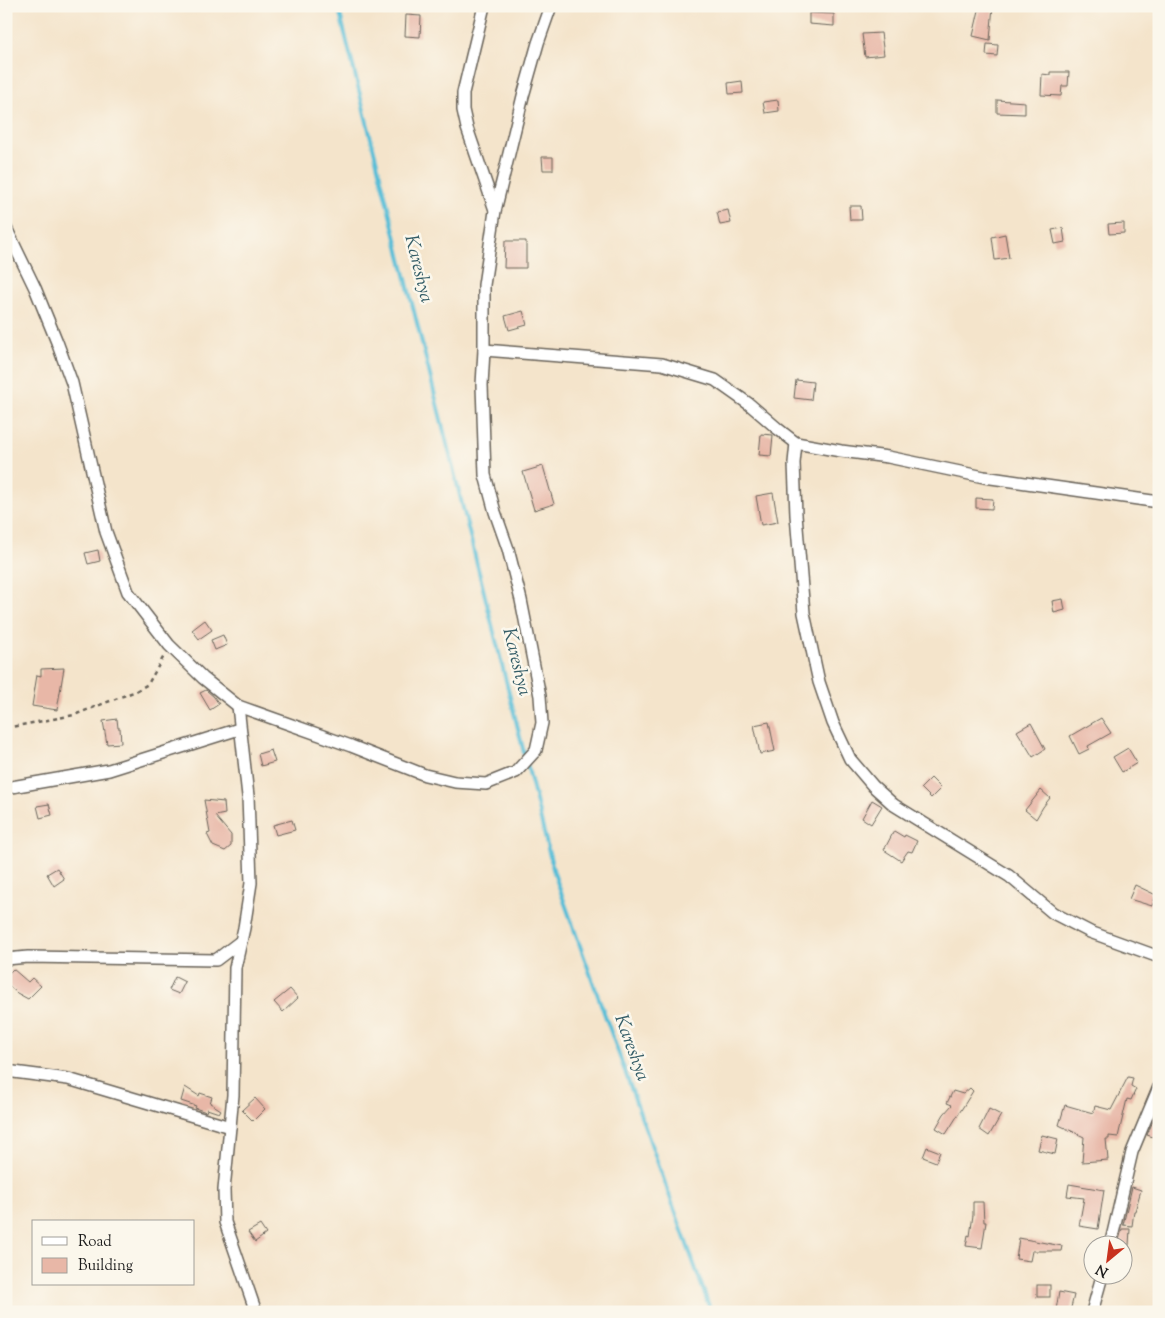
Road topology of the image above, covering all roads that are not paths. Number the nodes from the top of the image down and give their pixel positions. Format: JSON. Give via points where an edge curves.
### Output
{"nodes":[{"id":1,"x":484,"y":6,"type":"edge"},
{"id":2,"x":551,"y":6,"type":"edge"},
{"id":3,"x":495,"y":211,"type":"junction"},
{"id":4,"x":6,"y":228,"type":"edge"},
{"id":5,"x":484,"y":350,"type":"junction"},
{"id":6,"x":796,"y":443,"type":"junction"},
{"id":7,"x":1159,"y":502,"type":"edge"},
{"id":8,"x":238,"y":706,"type":"junction"},
{"id":9,"x":240,"y":729,"type":"junction"},
{"id":10,"x":6,"y":788,"type":"edge"},
{"id":11,"x":241,"y":941,"type":"junction"},
{"id":12,"x":1159,"y":957,"type":"edge"},
{"id":13,"x":6,"y":959,"type":"edge"},
{"id":14,"x":6,"y":1071,"type":"edge"},
{"id":15,"x":1159,"y":1087,"type":"edge"},
{"id":16,"x":230,"y":1127,"type":"junction"},
{"id":17,"x":1112,"y":1236,"type":"edge"},
{"id":18,"x":1099,"y":1286,"type":"edge"},
{"id":19,"x":256,"y":1312,"type":"edge"},
{"id":20,"x":1092,"y":1312,"type":"edge"}],
"edges":[{"from":1,"to":3,"type":"street","via":[[463,93],[463,110]]},
{"from":2,"to":3,"type":"street","via":[[523,96]]},
{"from":3,"to":5,"type":"street","via":[[484,285]]},
{"from":4,"to":8,"type":"street","via":[[35,288],[72,383],[106,532],[128,592],[168,645],[202,678]]},
{"from":5,"to":6,"type":"street","via":[[640,361],[683,370],[715,380]]},
{"from":5,"to":8,"type":"street","via":[[485,475],[508,549],[540,696],[542,723],[536,750],[516,772],[486,784],[455,782],[424,775]]},
{"from":6,"to":7,"type":"street","via":[[888,456],[984,477]]},
{"from":6,"to":12,"type":"street","via":[[794,491],[804,613],[820,682],[833,723],[850,759],[894,805],[1009,876],[1053,913],[1090,932]]},
{"from":8,"to":9,"type":"street"},
{"from":9,"to":10,"type":"street","via":[[109,770]]},
{"from":9,"to":11,"type":"street","via":[[248,796],[251,883]]},
{"from":11,"to":13,"type":"street","via":[[216,960]]},
{"from":11,"to":16,"type":"street","via":[[235,968]]},
{"from":14,"to":16,"type":"street","via":[[68,1079]]},
{"from":15,"to":17,"type":"street","via":[[1132,1152]]},
{"from":16,"to":19,"type":"street","via":[[224,1190],[225,1222]]},
{"from":18,"to":20,"type":"street"}]}
